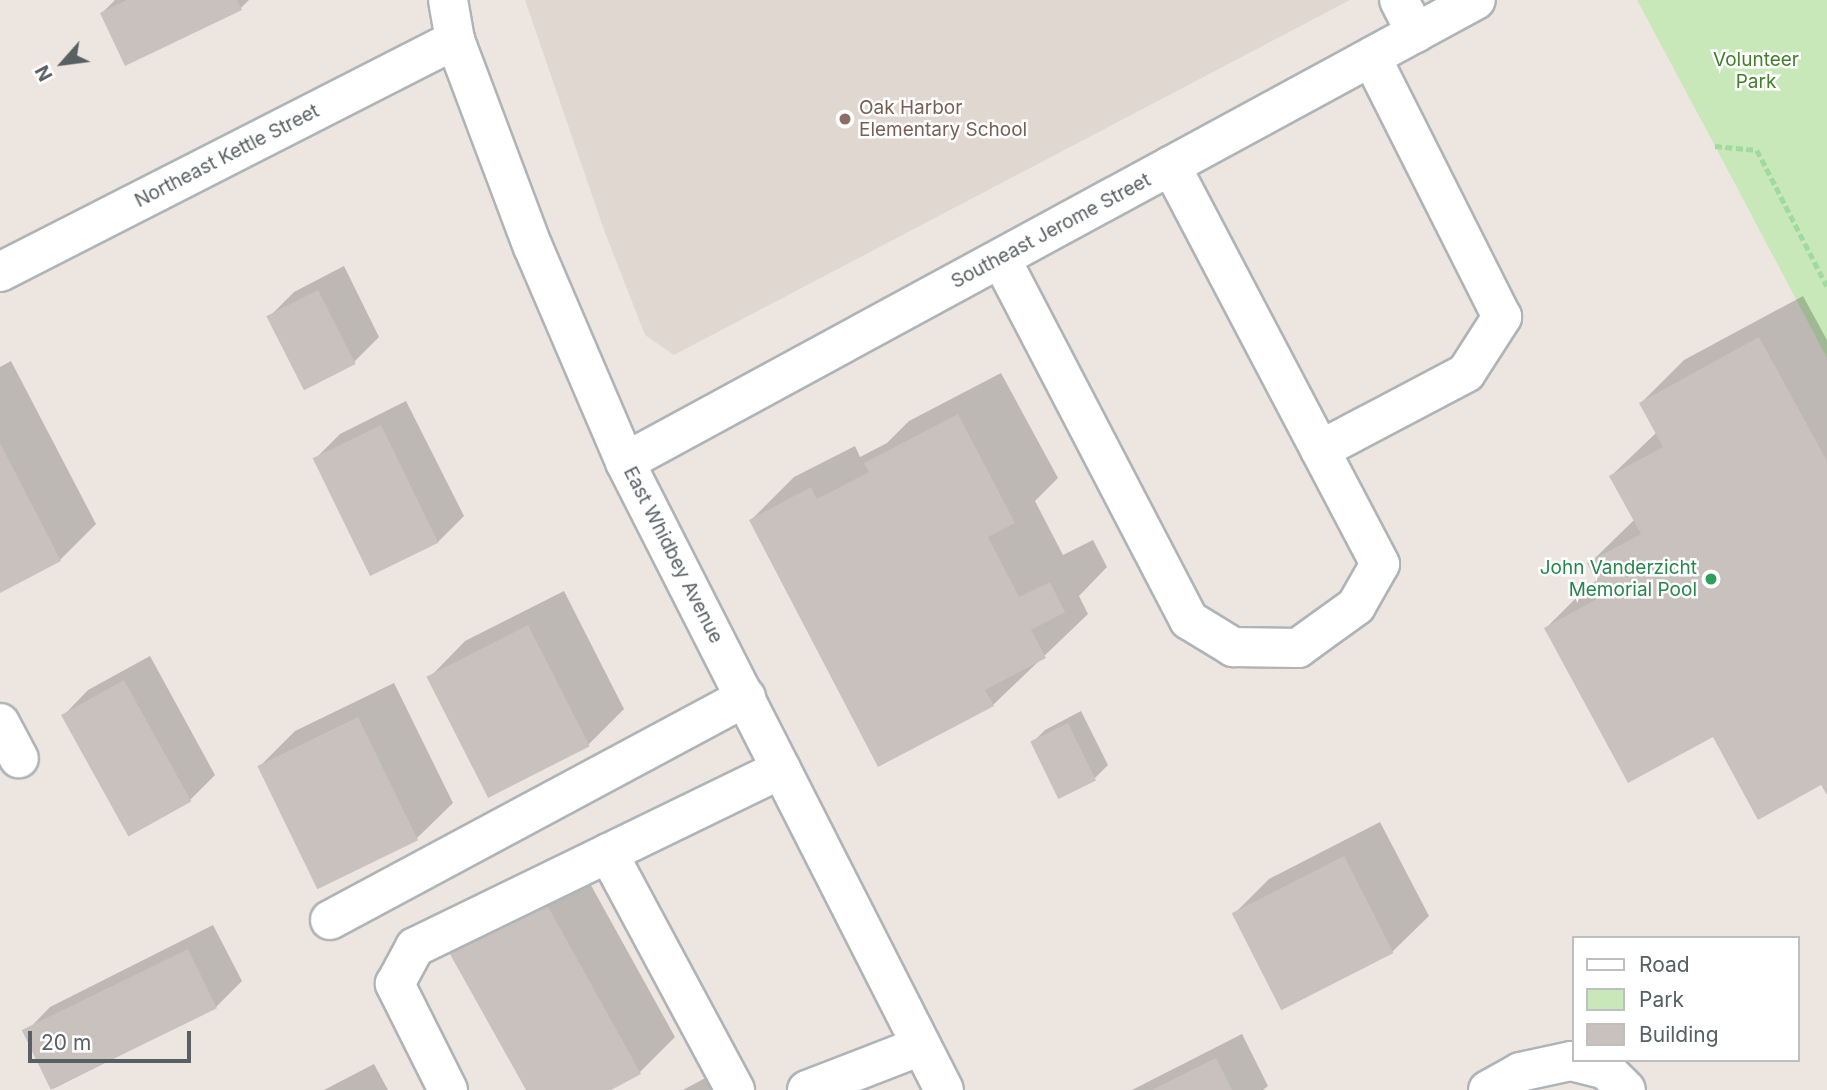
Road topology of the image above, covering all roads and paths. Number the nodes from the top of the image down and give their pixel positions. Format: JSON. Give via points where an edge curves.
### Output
{"nodes":[{"id":1,"x":448,"y":0,"type":"edge"},
{"id":2,"x":1476,"y":0,"type":"edge"},
{"id":3,"x":1407,"y":17,"type":"edge"},
{"id":4,"x":455,"y":40,"type":"junction"},
{"id":5,"x":1371,"y":57,"type":"junction"},
{"id":6,"x":1715,"y":146,"type":"dead end"},
{"id":7,"x":1171,"y":166,"type":"junction"},
{"id":8,"x":1001,"y":258,"type":"junction"},
{"id":9,"x":0,"y":272,"type":"edge"},
{"id":10,"x":1827,"y":286,"type":"edge"},
{"id":11,"x":1320,"y":450,"type":"junction"},
{"id":12,"x":625,"y":462,"type":"junction"},
{"id":13,"x":746,"y":697,"type":"junction"},
{"id":14,"x":0,"y":723,"type":"edge"},
{"id":15,"x":19,"y":758,"type":"dead end"},
{"id":16,"x":781,"y":769,"type":"junction"},
{"id":17,"x":608,"y":853,"type":"junction"},
{"id":18,"x":330,"y":920,"type":"dead end"},
{"id":19,"x":921,"y":1046,"type":"junction"},
{"id":20,"x":1572,"y":1061,"type":"edge"},
{"id":21,"x":1575,"y":1062,"type":"edge"},
{"id":22,"x":448,"y":1090,"type":"edge"},
{"id":23,"x":735,"y":1090,"type":"edge"},
{"id":24,"x":807,"y":1090,"type":"edge"},
{"id":25,"x":944,"y":1090,"type":"edge"},
{"id":26,"x":1488,"y":1090,"type":"edge"},
{"id":27,"x":1626,"y":1090,"type":"edge"}],
"edges":[{"from":1,"to":4,"type":"street","name":"East Whidbey Avenue"},
{"from":2,"to":3,"type":"street","name":"Southeast Jerome Street"},
{"from":3,"to":5,"type":"street","name":"Southeast Jerome Street"},
{"from":4,"to":9,"type":"street","name":"Northeast Kettle Street"},
{"from":4,"to":12,"type":"street","name":"East Whidbey Avenue","via":[[533,247]]},
{"from":5,"to":7,"type":"street","name":"Southeast Jerome Street"},
{"from":5,"to":11,"type":"street","via":[[1502,317],[1466,373]]},
{"from":6,"to":10,"type":"path","via":[[1757,150]]},
{"from":7,"to":8,"type":"street","name":"Southeast Jerome Street"},
{"from":7,"to":11,"type":"street"},
{"from":8,"to":11,"type":"street","via":[[1189,620],[1233,647],[1298,648],[1356,606],[1380,564]]},
{"from":8,"to":12,"type":"street","name":"Southeast Jerome Street"},
{"from":12,"to":13,"type":"street","name":"East Whidbey Avenue"},
{"from":13,"to":16,"type":"street","name":"East Whidbey Avenue"},
{"from":13,"to":18,"type":"street"},
{"from":14,"to":15,"type":"street"},
{"from":16,"to":17,"type":"street"},
{"from":16,"to":19,"type":"street","name":"East Whidbey Avenue"},
{"from":17,"to":22,"type":"street","via":[[415,947],[395,984]]},
{"from":17,"to":23,"type":"street"},
{"from":19,"to":24,"type":"street"},
{"from":19,"to":25,"type":"street","name":"East Whidbey Avenue"},
{"from":20,"to":26,"type":"street","via":[[1520,1072]]},
{"from":21,"to":27,"type":"street","via":[[1606,1070]]}]}
